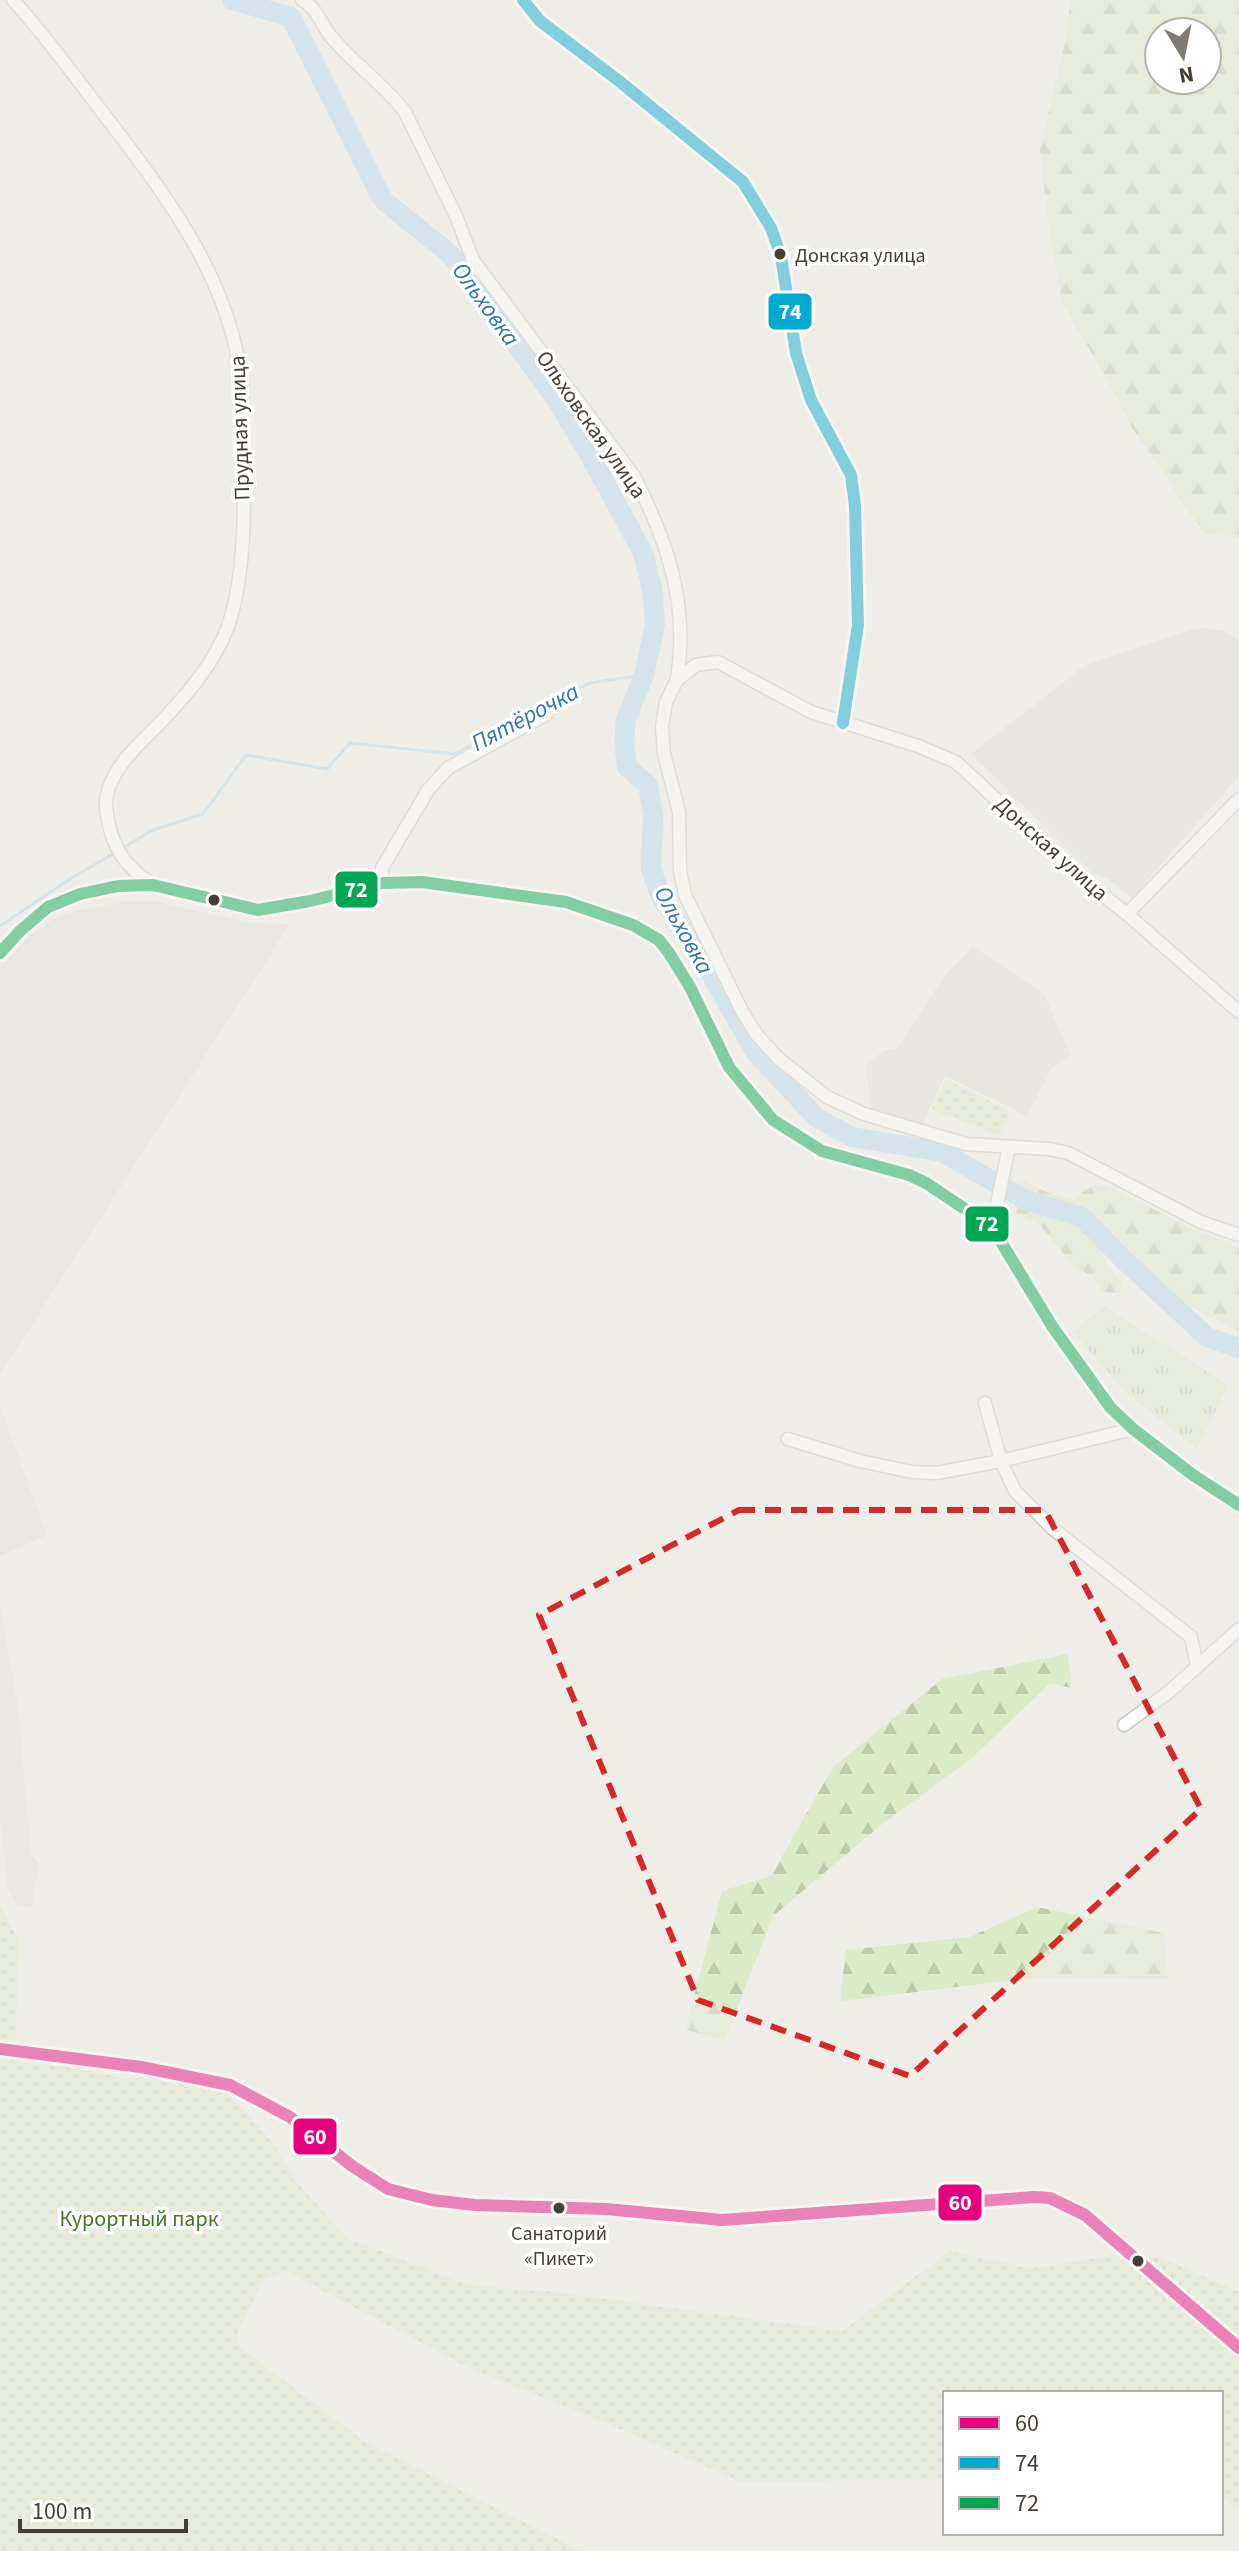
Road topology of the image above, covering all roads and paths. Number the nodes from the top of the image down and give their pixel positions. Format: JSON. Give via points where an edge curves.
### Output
{"nodes":[{"id":1,"x":13,"y":0,"type":"edge"},
{"id":2,"x":302,"y":0,"type":"edge"},
{"id":3,"x":523,"y":0,"type":"edge"},
{"id":4,"x":677,"y":680,"type":"junction"},
{"id":5,"x":547,"y":714,"type":"dead end"},
{"id":6,"x":843,"y":723,"type":"junction"},
{"id":7,"x":1236,"y":808,"type":"edge"},
{"id":8,"x":382,"y":883,"type":"junction"},
{"id":9,"x":153,"y":885,"type":"junction"},
{"id":10,"x":1127,"y":914,"type":"junction"},
{"id":11,"x":0,"y":953,"type":"edge"},
{"id":12,"x":1239,"y":1012,"type":"edge"},
{"id":13,"x":1009,"y":1147,"type":"junction"},
{"id":14,"x":992,"y":1227,"type":"junction"},
{"id":15,"x":1239,"y":1235,"type":"edge"},
{"id":16,"x":985,"y":1403,"type":"dead end"},
{"id":17,"x":1133,"y":1429,"type":"junction"},
{"id":18,"x":788,"y":1439,"type":"dead end"},
{"id":19,"x":1001,"y":1461,"type":"junction"},
{"id":20,"x":1239,"y":1505,"type":"edge"},
{"id":21,"x":1239,"y":1629,"type":"edge"},
{"id":22,"x":1197,"y":1666,"type":"junction"},
{"id":23,"x":1124,"y":1725,"type":"dead end"},
{"id":24,"x":0,"y":2049,"type":"edge"},
{"id":25,"x":1239,"y":2348,"type":"edge"}],
"edges":[{"from":1,"to":9,"type":"street","name":"Прудная улица","via":[[123,136],[200,251],[231,324],[239,364],[242,535],[228,628],[205,668],[133,749],[106,799],[111,835],[123,861]]},
{"from":2,"to":4,"type":"street","name":"Ольховская улица","via":[[405,112],[473,260],[634,476],[653,513],[679,607],[682,645]]},
{"from":3,"to":6,"type":"street","via":[[540,21],[743,182],[771,228],[811,400],[851,475],[858,625]]},
{"from":4,"to":6,"type":"street","name":"Донская улица","via":[[696,665],[718,662],[811,712]]},
{"from":4,"to":13,"type":"street","name":"Ольховская улица","via":[[662,726],[679,812],[685,895],[757,1035],[827,1097],[864,1114],[966,1144]]},
{"from":5,"to":8,"type":"street","via":[[448,768],[428,790],[382,868]]},
{"from":6,"to":10,"type":"street","name":"Донская улица","via":[[956,762]]},
{"from":7,"to":10,"type":"street"},
{"from":8,"to":9,"type":"street","via":[[258,910]]},
{"from":8,"to":14,"type":"street","via":[[422,882],[566,902],[646,932],[680,968],[729,1067],[773,1120],[822,1151],[926,1183]]},
{"from":9,"to":11,"type":"street","via":[[118,886],[48,907]]},
{"from":10,"to":12,"type":"street","name":"Донская улица"},
{"from":13,"to":14,"type":"street"},
{"from":13,"to":15,"type":"street","name":"Ольховская улица","via":[[1068,1153],[1201,1222]]},
{"from":14,"to":17,"type":"street","via":[[1071,1355]]},
{"from":16,"to":19,"type":"street"},
{"from":17,"to":19,"type":"street"},
{"from":17,"to":20,"type":"street"},
{"from":18,"to":19,"type":"street","via":[[912,1472]]},
{"from":19,"to":22,"type":"street","via":[[1015,1491],[1052,1528],[1191,1637]]},
{"from":21,"to":22,"type":"street"},
{"from":22,"to":23,"type":"street"},
{"from":24,"to":25,"type":"street","via":[[150,2068],[230,2085],[290,2117],[388,2189],[432,2200],[722,2220],[1050,2198],[1085,2215]]}]}
